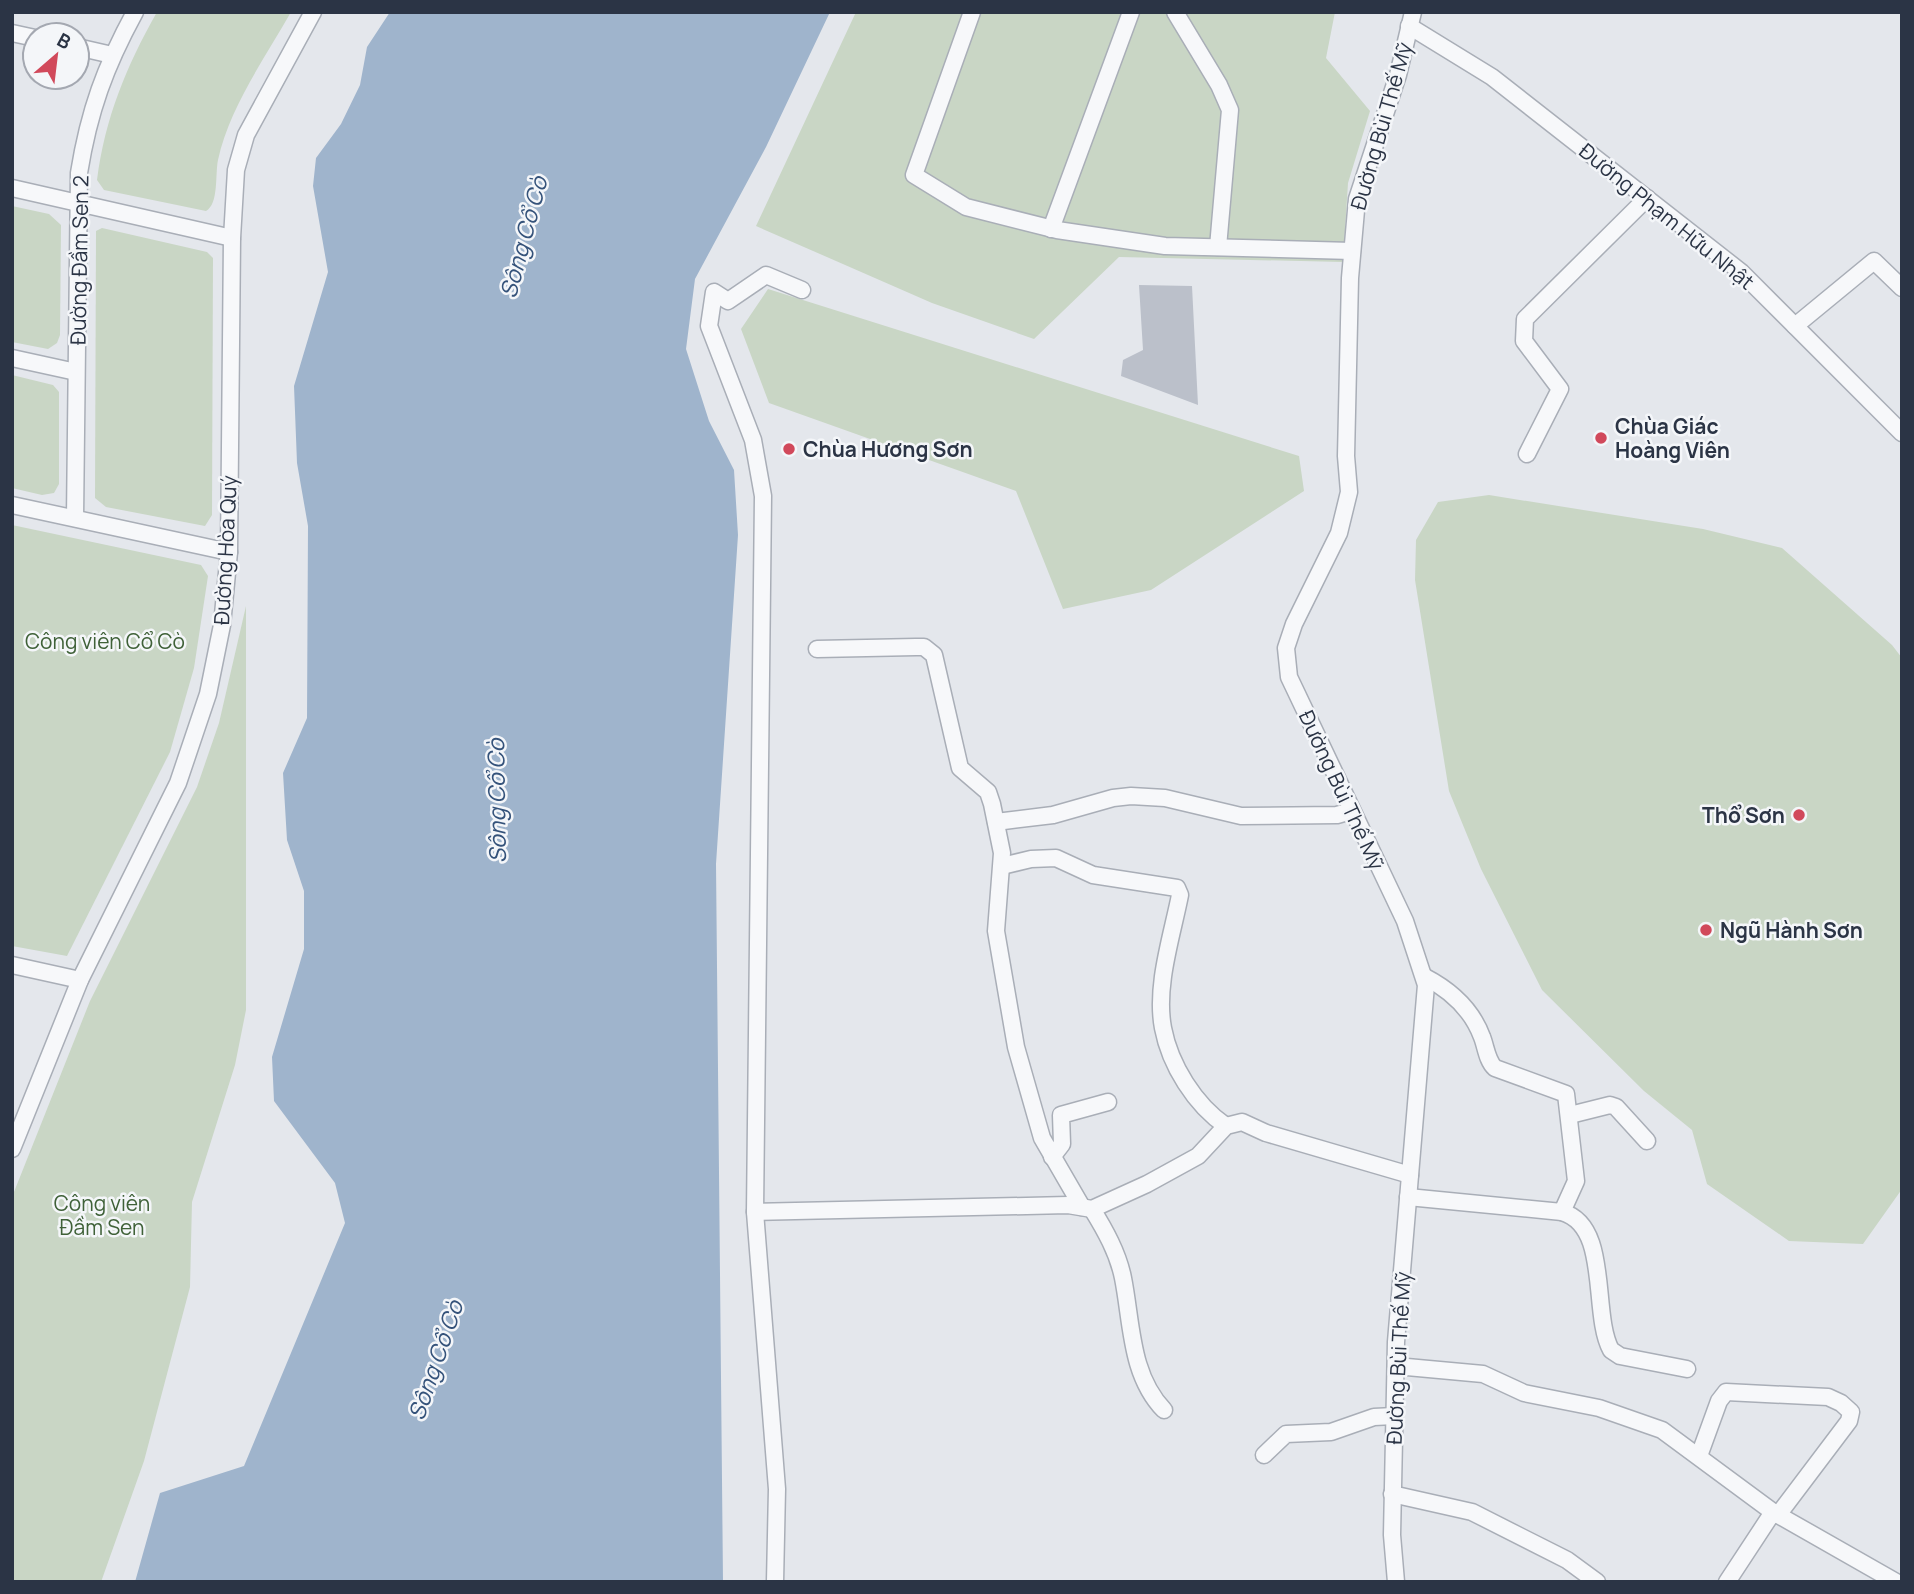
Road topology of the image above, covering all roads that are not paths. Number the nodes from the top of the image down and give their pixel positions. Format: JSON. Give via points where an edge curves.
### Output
{"nodes":[{"id":1,"x":135,"y":12,"type":"edge"},
{"id":2,"x":313,"y":12,"type":"edge"},
{"id":3,"x":972,"y":12,"type":"edge"},
{"id":4,"x":1131,"y":12,"type":"edge"},
{"id":5,"x":1175,"y":12,"type":"edge"},
{"id":6,"x":1411,"y":19,"type":"edge"},
{"id":7,"x":91,"y":50,"type":"edge"},
{"id":8,"x":112,"y":55,"type":"junction"},
{"id":9,"x":12,"y":188,"type":"edge"},
{"id":10,"x":1647,"y":198,"type":"junction"},
{"id":11,"x":77,"y":202,"type":"junction"},
{"id":12,"x":1051,"y":229,"type":"junction"},
{"id":13,"x":232,"y":238,"type":"junction"},
{"id":14,"x":1218,"y":247,"type":"junction"},
{"id":15,"x":1352,"y":251,"type":"junction"},
{"id":16,"x":1902,"y":288,"type":"edge"},
{"id":17,"x":802,"y":290,"type":"dead end"},
{"id":18,"x":1795,"y":326,"type":"junction"},
{"id":19,"x":12,"y":358,"type":"edge"},
{"id":20,"x":76,"y":372,"type":"junction"},
{"id":21,"x":1902,"y":433,"type":"edge"},
{"id":22,"x":1527,"y":454,"type":"dead end"},
{"id":23,"x":12,"y":505,"type":"edge"},
{"id":24,"x":75,"y":518,"type":"junction"},
{"id":25,"x":229,"y":552,"type":"junction"},
{"id":26,"x":817,"y":649,"type":"dead end"},
{"id":27,"x":1350,"y":811,"type":"junction"},
{"id":28,"x":996,"y":822,"type":"junction"},
{"id":29,"x":1002,"y":866,"type":"junction"},
{"id":30,"x":12,"y":965,"type":"edge"},
{"id":31,"x":1425,"y":977,"type":"junction"},
{"id":32,"x":80,"y":980,"type":"junction"},
{"id":33,"x":1108,"y":1102,"type":"dead end"},
{"id":34,"x":1570,"y":1115,"type":"junction"},
{"id":35,"x":1226,"y":1126,"type":"junction"},
{"id":36,"x":1647,"y":1141,"type":"dead end"},
{"id":37,"x":12,"y":1149,"type":"edge"},
{"id":38,"x":1052,"y":1157,"type":"junction"},
{"id":39,"x":1410,"y":1175,"type":"junction"},
{"id":40,"x":1408,"y":1197,"type":"junction"},
{"id":41,"x":1087,"y":1208,"type":"junction"},
{"id":42,"x":755,"y":1212,"type":"junction"},
{"id":43,"x":1563,"y":1212,"type":"junction"},
{"id":44,"x":1396,"y":1366,"type":"junction"},
{"id":45,"x":1687,"y":1369,"type":"dead end"},
{"id":46,"x":1164,"y":1410,"type":"dead end"},
{"id":47,"x":1394,"y":1416,"type":"junction"},
{"id":48,"x":1264,"y":1455,"type":"dead end"},
{"id":49,"x":1699,"y":1456,"type":"junction"},
{"id":50,"x":1392,"y":1494,"type":"junction"},
{"id":51,"x":1775,"y":1513,"type":"junction"},
{"id":52,"x":1875,"y":1576,"type":"edge"},
{"id":53,"x":775,"y":1582,"type":"edge"},
{"id":54,"x":1396,"y":1582,"type":"edge"},
{"id":55,"x":1597,"y":1582,"type":"edge"},
{"id":56,"x":1727,"y":1582,"type":"edge"},
{"id":57,"x":1896,"y":1582,"type":"edge"}],
"edges":[{"from":1,"to":8,"type":"street","name":"Đường Đầm Sen 2"},
{"from":2,"to":13,"type":"street","name":"Đường Hòa Quý","via":[[243,144],[236,170]]},
{"from":3,"to":12,"type":"street","via":[[914,175],[965,207]]},
{"from":4,"to":12,"type":"street"},
{"from":5,"to":14,"type":"street","via":[[1230,110]]},
{"from":6,"to":10,"type":"street","name":"Đường Phạm Hữu Nhật"},
{"from":6,"to":15,"type":"street","name":"Đường Bùi Thế Mỹ","via":[[1398,75],[1357,199]]},
{"from":7,"to":8,"type":"street"},
{"from":8,"to":11,"type":"street","name":"Đường Đầm Sen 2","via":[[89,121]]},
{"from":9,"to":11,"type":"street"},
{"from":10,"to":18,"type":"street","name":"Đường Phạm Hữu Nhật","via":[[1741,272]]},
{"from":10,"to":22,"type":"street","via":[[1525,319],[1524,341],[1560,389]]},
{"from":11,"to":13,"type":"street"},
{"from":11,"to":20,"type":"street","name":"Đường Đầm Sen 2"},
{"from":12,"to":14,"type":"street","via":[[1165,246]]},
{"from":13,"to":25,"type":"street","name":"Đường Hòa Quý"},
{"from":14,"to":15,"type":"street"},
{"from":15,"to":27,"type":"street","name":"Đường Bùi Thế Mỹ","via":[[1349,492],[1339,533],[1286,648],[1289,677]]},
{"from":16,"to":18,"type":"street","via":[[1874,261]]},
{"from":17,"to":42,"type":"street","via":[[766,275],[728,301],[714,292],[709,327],[753,440],[763,496]]},
{"from":18,"to":21,"type":"street","name":"Đường Phạm Hữu Nhật"},
{"from":19,"to":20,"type":"street"},
{"from":20,"to":24,"type":"street","name":"Đường Đầm Sen 2"},
{"from":23,"to":24,"type":"street"},
{"from":24,"to":25,"type":"street"},
{"from":25,"to":32,"type":"street","name":"Đường Hòa Quý","via":[[218,646],[187,760]]},
{"from":26,"to":28,"type":"street","via":[[898,646],[931,651],[960,768],[988,792]]},
{"from":27,"to":28,"type":"street","via":[[1241,816],[1165,798],[1131,796],[1053,815]]},
{"from":27,"to":31,"type":"street","name":"Đường Bùi Thế Mỹ","via":[[1405,922]]},
{"from":28,"to":29,"type":"street"},
{"from":29,"to":35,"type":"street","via":[[1056,858],[1093,875],[1177,887],[1180,895],[1162,987],[1163,1028],[1185,1083]]},
{"from":29,"to":38,"type":"street","via":[[996,911],[1000,968],[1016,1046]]},
{"from":30,"to":32,"type":"street"},
{"from":31,"to":34,"type":"street","via":[[1469,1014],[1490,1063],[1504,1073],[1561,1090]]},
{"from":31,"to":39,"type":"street","name":"Đường Bùi Thế Mỹ"},
{"from":32,"to":37,"type":"street","name":"Đường Hòa Quý"},
{"from":33,"to":38,"type":"street","via":[[1061,1115],[1062,1144]]},
{"from":34,"to":36,"type":"street","via":[[1616,1107]]},
{"from":34,"to":43,"type":"street","via":[[1576,1181]]},
{"from":35,"to":39,"type":"street","via":[[1242,1122]]},
{"from":35,"to":41,"type":"street","via":[[1198,1156]]},
{"from":38,"to":41,"type":"street"},
{"from":39,"to":40,"type":"street","name":"Đường Bùi Thế Mỹ"},
{"from":40,"to":43,"type":"street"},
{"from":40,"to":44,"type":"street","name":"Đường Bùi Thế Mỹ"},
{"from":41,"to":42,"type":"street"},
{"from":41,"to":46,"type":"street","via":[[1109,1237],[1123,1275],[1145,1388]]},
{"from":42,"to":53,"type":"street","via":[[777,1489]]},
{"from":43,"to":45,"type":"street","via":[[1577,1218],[1588,1231],[1611,1350],[1620,1356]]},
{"from":44,"to":47,"type":"street","name":"Đường Bùi Thế Mỹ"},
{"from":44,"to":49,"type":"street","via":[[1483,1374],[1524,1393],[1599,1408],[1662,1430]]},
{"from":47,"to":48,"type":"street","via":[[1374,1417],[1331,1432],[1286,1434]]},
{"from":47,"to":50,"type":"street","name":"Đường Bùi Thế Mỹ"},
{"from":49,"to":51,"type":"street"},
{"from":49,"to":51,"type":"street","via":[[1718,1401],[1726,1392],[1828,1397],[1842,1403],[1850,1412],[1849,1421]]},
{"from":50,"to":54,"type":"street","name":"Đường Bùi Thế Mỹ"},
{"from":50,"to":55,"type":"street","via":[[1472,1512],[1567,1560]]},
{"from":51,"to":52,"type":"street"},
{"from":51,"to":56,"type":"street"},
{"from":52,"to":57,"type":"street"}]}
